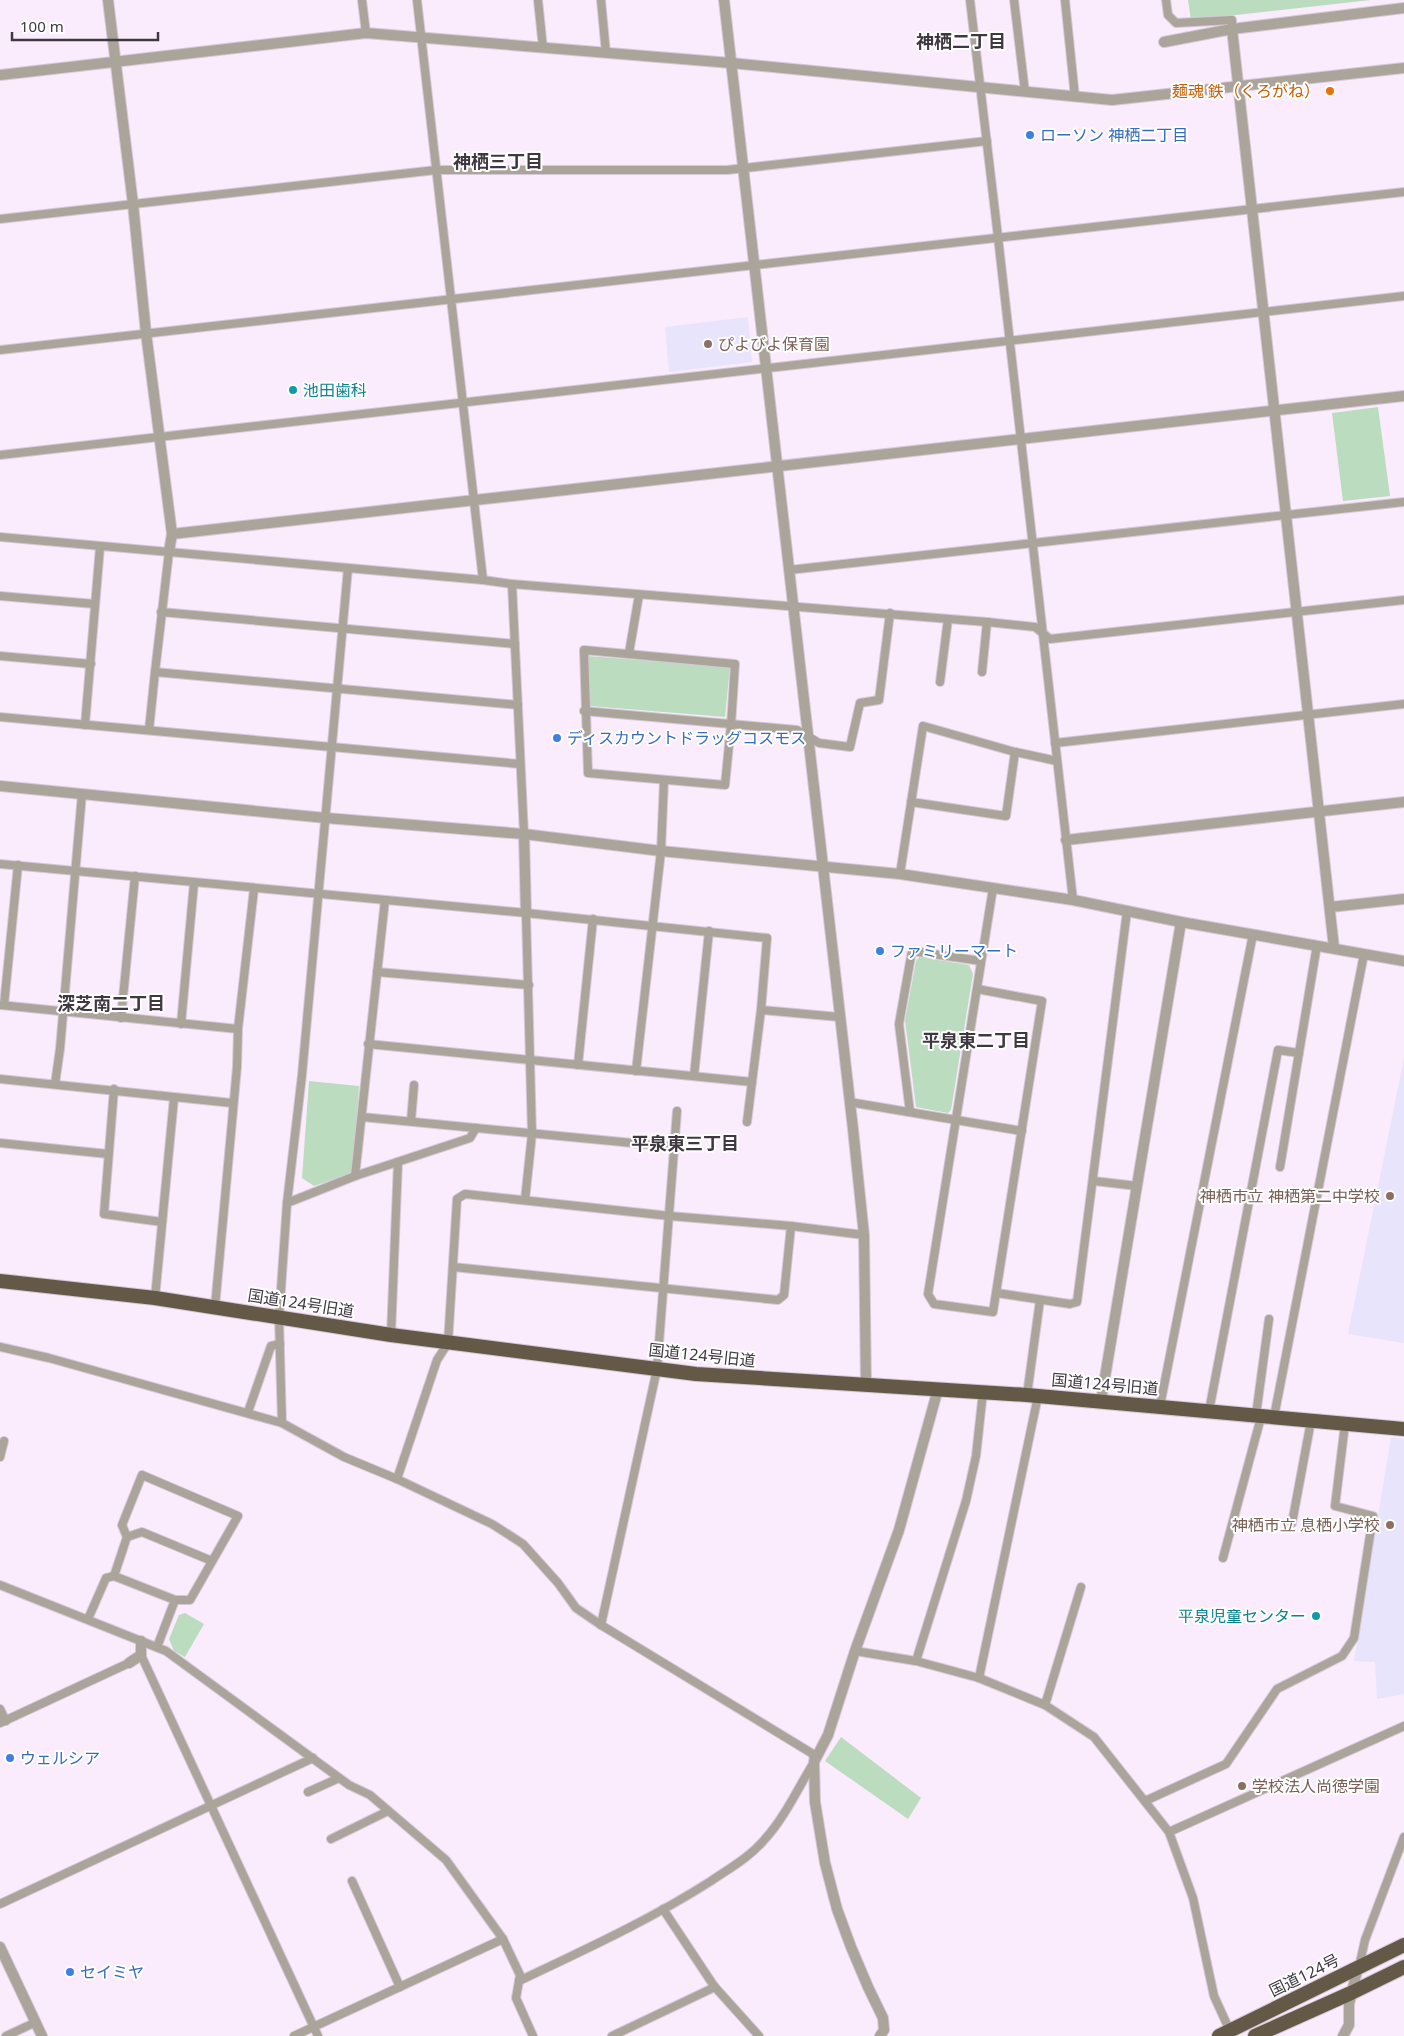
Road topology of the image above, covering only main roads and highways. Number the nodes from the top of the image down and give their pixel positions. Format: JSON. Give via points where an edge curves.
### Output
{"nodes":[{"id":1,"x":0,"y":1281,"type":"edge"},
{"id":2,"x":1404,"y":1429,"type":"edge"},
{"id":3,"x":1404,"y":1945,"type":"edge"},
{"id":4,"x":1404,"y":1966,"type":"edge"},
{"id":5,"x":1224,"y":2033,"type":"edge"},
{"id":6,"x":1255,"y":2036,"type":"edge"}],
"edges":[{"from":1,"to":2,"type":"highway","name":"国道124号旧道","via":[[155,1298],[391,1335],[696,1374],[1101,1401]]},
{"from":3,"to":5,"type":"highway","name":"国道124号"},
{"from":4,"to":6,"type":"highway"}]}
